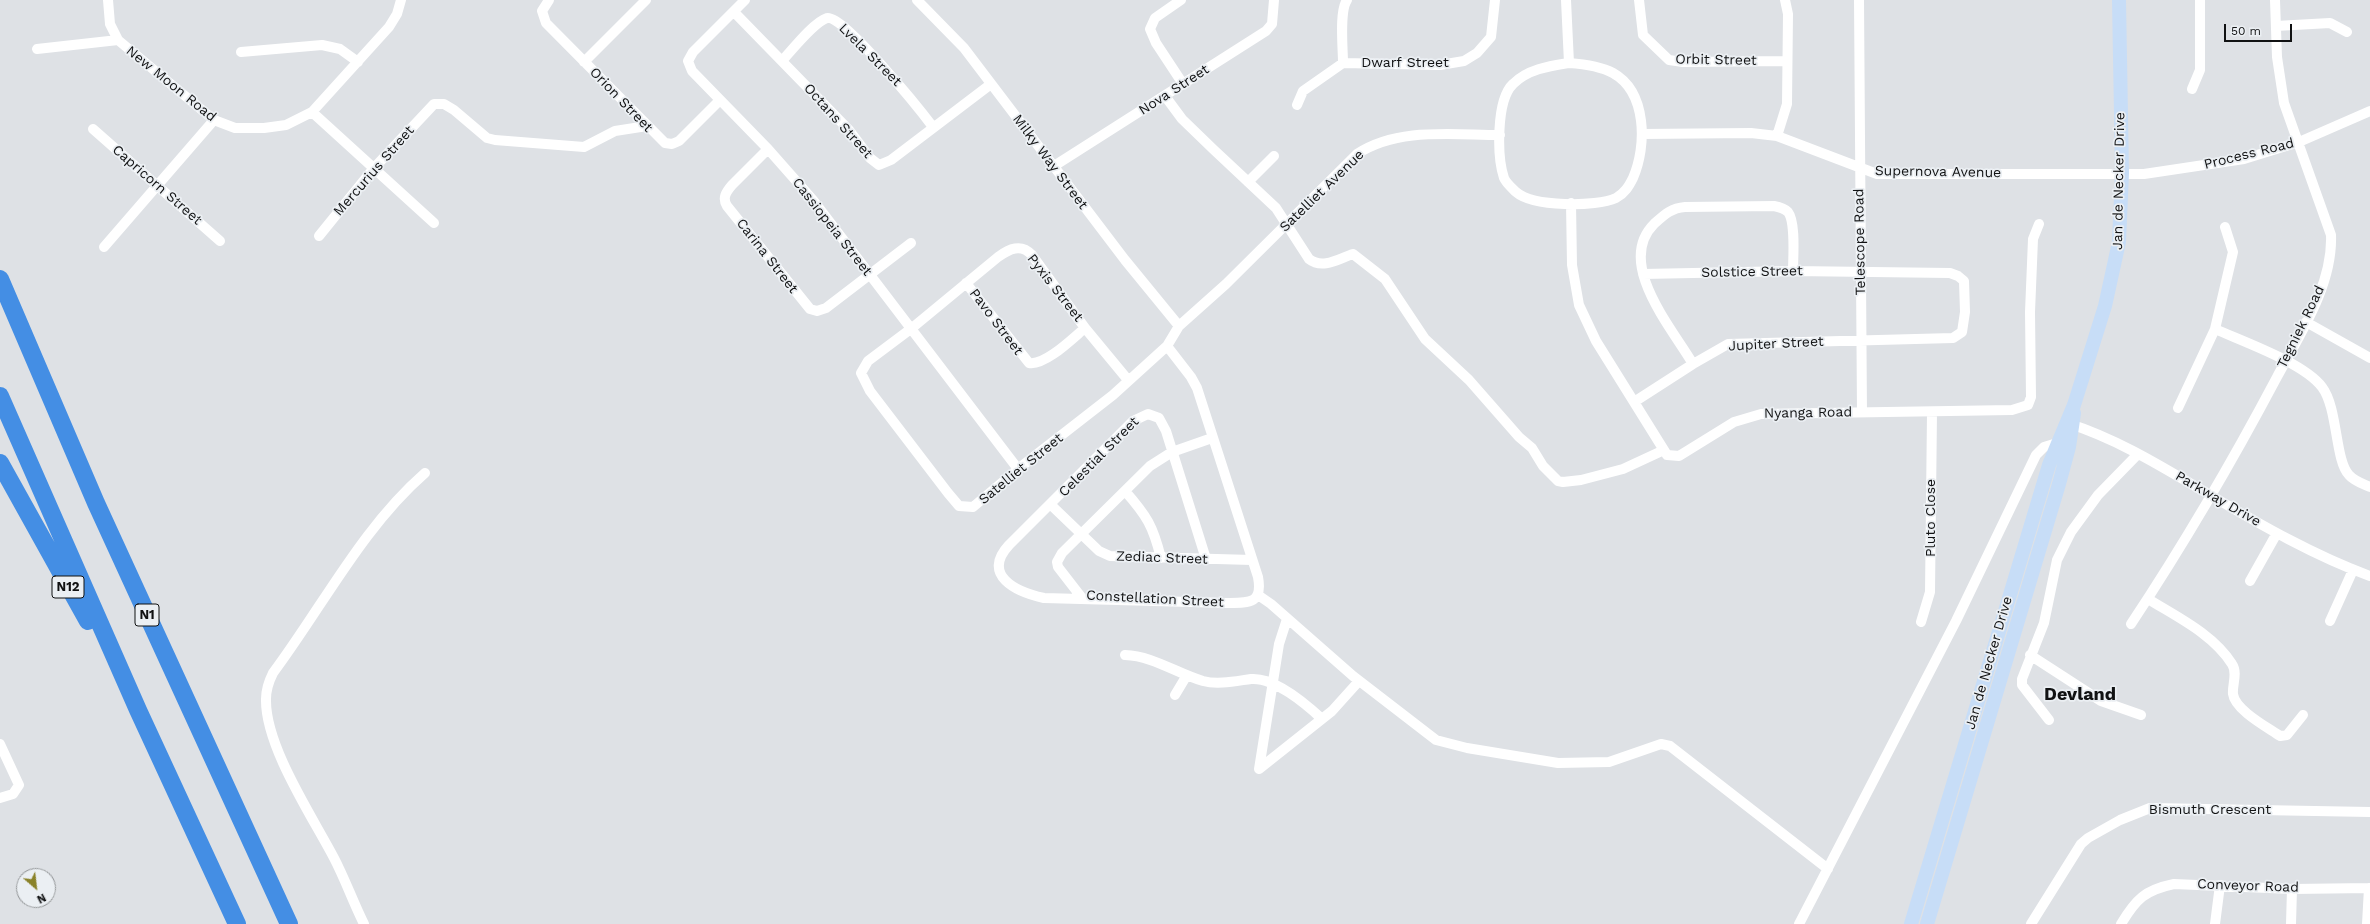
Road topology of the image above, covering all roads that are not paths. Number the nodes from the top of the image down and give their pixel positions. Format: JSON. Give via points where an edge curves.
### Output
{"nodes":[{"id":1,"x":108,"y":0,"type":"edge"},
{"id":2,"x":401,"y":0,"type":"edge"},
{"id":3,"x":549,"y":0,"type":"edge"},
{"id":4,"x":646,"y":0,"type":"edge"},
{"id":5,"x":745,"y":0,"type":"edge"},
{"id":6,"x":917,"y":0,"type":"edge"},
{"id":7,"x":1180,"y":0,"type":"edge"},
{"id":8,"x":1274,"y":0,"type":"edge"},
{"id":9,"x":1347,"y":0,"type":"edge"},
{"id":10,"x":1495,"y":0,"type":"edge"},
{"id":11,"x":1566,"y":0,"type":"edge"},
{"id":12,"x":1639,"y":0,"type":"edge"},
{"id":13,"x":1785,"y":0,"type":"edge"},
{"id":14,"x":1859,"y":0,"type":"edge"},
{"id":15,"x":2118,"y":0,"type":"edge"},
{"id":16,"x":2200,"y":0,"type":"edge"},
{"id":17,"x":2275,"y":0,"type":"edge"},
{"id":18,"x":734,"y":12,"type":"junction"},
{"id":19,"x":2276,"y":26,"type":"junction"},
{"id":20,"x":2347,"y":32,"type":"dead end"},
{"id":21,"x":118,"y":40,"type":"junction"},
{"id":22,"x":37,"y":49,"type":"dead end"},
{"id":23,"x":241,"y":52,"type":"dead end"},
{"id":24,"x":782,"y":61,"type":"junction"},
{"id":25,"x":1787,"y":61,"type":"junction"},
{"id":26,"x":358,"y":62,"type":"junction"},
{"id":27,"x":584,"y":62,"type":"junction"},
{"id":28,"x":1343,"y":63,"type":"junction"},
{"id":29,"x":1569,"y":63,"type":"junction"},
{"id":30,"x":991,"y":84,"type":"junction"},
{"id":31,"x":1183,"y":84,"type":"junction"},
{"id":32,"x":2192,"y":89,"type":"dead end"},
{"id":33,"x":1165,"y":96,"type":"junction"},
{"id":34,"x":720,"y":100,"type":"junction"},
{"id":35,"x":1297,"y":105,"type":"dead end"},
{"id":36,"x":2370,"y":111,"type":"edge"},
{"id":37,"x":312,"y":112,"type":"junction"},
{"id":38,"x":214,"y":120,"type":"junction"},
{"id":39,"x":647,"y":126,"type":"junction"},
{"id":40,"x":933,"y":127,"type":"junction"},
{"id":41,"x":93,"y":129,"type":"dead end"},
{"id":42,"x":1642,"y":134,"type":"junction"},
{"id":43,"x":1500,"y":135,"type":"junction"},
{"id":44,"x":1777,"y":136,"type":"junction"},
{"id":45,"x":2299,"y":142,"type":"junction"},
{"id":46,"x":768,"y":149,"type":"junction"},
{"id":47,"x":1274,"y":156,"type":"dead end"},
{"id":48,"x":1054,"y":166,"type":"junction"},
{"id":49,"x":374,"y":168,"type":"junction"},
{"id":50,"x":1860,"y":169,"type":"junction"},
{"id":51,"x":2122,"y":173,"type":"junction"},
{"id":52,"x":1248,"y":182,"type":"junction"},
{"id":53,"x":157,"y":185,"type":"junction"},
{"id":54,"x":1571,"y":203,"type":"junction"},
{"id":55,"x":434,"y":223,"type":"dead end"},
{"id":56,"x":2039,"y":224,"type":"dead end"},
{"id":57,"x":1286,"y":226,"type":"junction"},
{"id":58,"x":2225,"y":227,"type":"dead end"},
{"id":59,"x":319,"y":236,"type":"dead end"},
{"id":60,"x":220,"y":241,"type":"dead end"},
{"id":61,"x":912,"y":243,"type":"dead end"},
{"id":62,"x":104,"y":247,"type":"dead end"},
{"id":63,"x":1793,"y":271,"type":"junction"},
{"id":64,"x":0,"y":272,"type":"edge"},
{"id":65,"x":1861,"y":272,"type":"junction"},
{"id":66,"x":1643,"y":274,"type":"junction"},
{"id":67,"x":870,"y":275,"type":"junction"},
{"id":68,"x":0,"y":279,"type":"edge"},
{"id":69,"x":966,"y":283,"type":"junction"},
{"id":70,"x":11,"y":303,"type":"junction"},
{"id":71,"x":2306,"y":322,"type":"junction"},
{"id":72,"x":1179,"y":326,"type":"junction"},
{"id":73,"x":912,"y":328,"type":"junction"},
{"id":74,"x":1086,"y":328,"type":"junction"},
{"id":75,"x":2215,"y":329,"type":"junction"},
{"id":76,"x":1861,"y":340,"type":"junction"},
{"id":77,"x":1167,"y":346,"type":"junction"},
{"id":78,"x":2370,"y":358,"type":"edge"},
{"id":79,"x":2286,"y":361,"type":"junction"},
{"id":80,"x":1693,"y":364,"type":"junction"},
{"id":81,"x":1128,"y":380,"type":"junction"},
{"id":82,"x":0,"y":396,"type":"edge"},
{"id":83,"x":1634,"y":402,"type":"junction"},
{"id":84,"x":2178,"y":408,"type":"dead end"},
{"id":85,"x":1862,"y":412,"type":"junction"},
{"id":86,"x":1932,"y":412,"type":"junction"},
{"id":87,"x":2069,"y":424,"type":"junction"},
{"id":88,"x":1212,"y":438,"type":"junction"},
{"id":89,"x":2057,"y":443,"type":"junction"},
{"id":90,"x":1664,"y":450,"type":"junction"},
{"id":91,"x":1172,"y":452,"type":"junction"},
{"id":92,"x":2138,"y":454,"type":"junction"},
{"id":93,"x":0,"y":463,"type":"edge"},
{"id":94,"x":1018,"y":469,"type":"junction"},
{"id":95,"x":424,"y":473,"type":"dead end"},
{"id":96,"x":2370,"y":487,"type":"edge"},
{"id":97,"x":1125,"y":491,"type":"junction"},
{"id":98,"x":2212,"y":496,"type":"junction"},
{"id":99,"x":1051,"y":505,"type":"junction"},
{"id":100,"x":1081,"y":533,"type":"junction"},
{"id":101,"x":2277,"y":533,"type":"junction"},
{"id":102,"x":1161,"y":558,"type":"junction"},
{"id":103,"x":1206,"y":559,"type":"junction"},
{"id":104,"x":1252,"y":560,"type":"junction"},
{"id":105,"x":2353,"y":570,"type":"junction"},
{"id":106,"x":2370,"y":576,"type":"edge"},
{"id":107,"x":2250,"y":581,"type":"dead end"},
{"id":108,"x":1258,"y":595,"type":"junction"},
{"id":109,"x":1082,"y":598,"type":"junction"},
{"id":110,"x":2148,"y":599,"type":"junction"},
{"id":111,"x":1287,"y":618,"type":"junction"},
{"id":112,"x":2330,"y":621,"type":"dead end"},
{"id":113,"x":1921,"y":622,"type":"dead end"},
{"id":114,"x":2131,"y":624,"type":"dead end"},
{"id":115,"x":1125,"y":655,"type":"dead end"},
{"id":116,"x":2030,"y":656,"type":"junction"},
{"id":117,"x":1187,"y":675,"type":"junction"},
{"id":118,"x":1359,"y":681,"type":"junction"},
{"id":119,"x":1273,"y":684,"type":"junction"},
{"id":120,"x":1175,"y":695,"type":"dead end"},
{"id":121,"x":138,"y":710,"type":"junction"},
{"id":122,"x":2141,"y":715,"type":"dead end"},
{"id":123,"x":2303,"y":715,"type":"dead end"},
{"id":124,"x":1322,"y":719,"type":"junction"},
{"id":125,"x":2048,"y":720,"type":"dead end"},
{"id":126,"x":0,"y":744,"type":"edge"},
{"id":127,"x":0,"y":798,"type":"edge"},
{"id":128,"x":2370,"y":812,"type":"edge"},
{"id":129,"x":1828,"y":869,"type":"junction"},
{"id":130,"x":2220,"y":885,"type":"junction"},
{"id":131,"x":2369,"y":888,"type":"edge"},
{"id":132,"x":2292,"y":889,"type":"junction"},
{"id":133,"x":237,"y":924,"type":"edge"},
{"id":134,"x":289,"y":924,"type":"edge"},
{"id":135,"x":364,"y":924,"type":"edge"},
{"id":136,"x":1799,"y":924,"type":"edge"},
{"id":137,"x":1910,"y":924,"type":"edge"},
{"id":138,"x":1927,"y":924,"type":"edge"},
{"id":139,"x":2031,"y":924,"type":"edge"},
{"id":140,"x":2121,"y":924,"type":"edge"},
{"id":141,"x":2214,"y":924,"type":"edge"},
{"id":142,"x":2291,"y":924,"type":"edge"},
{"id":143,"x":2367,"y":924,"type":"edge"}],
"edges":[{"from":1,"to":21,"type":"street","name":"New Moon Road","via":[[110,24]]},
{"from":2,"to":26,"type":"street","name":"New Moon Road","via":[[397,14],[389,27]]},
{"from":3,"to":27,"type":"street","name":"Orion Street","via":[[542,11],[543,19]]},
{"from":4,"to":27,"type":"street"},
{"from":5,"to":18,"type":"street","name":"Cassiopeia Street"},
{"from":6,"to":30,"type":"street","name":"Milky Way Street","via":[[964,48]]},
{"from":7,"to":31,"type":"street","via":[[1155,18],[1150,29],[1156,43]]},
{"from":8,"to":31,"type":"street","name":"Nova Street","via":[[1272,24],[1266,31]]},
{"from":9,"to":28,"type":"street","via":[[1344,6]]},
{"from":10,"to":28,"type":"street","name":"Dwarf Street","via":[[1492,37],[1477,53],[1464,61],[1440,65]]},
{"from":11,"to":29,"type":"street"},
{"from":12,"to":25,"type":"street","name":"Orbit Street","via":[[1643,35],[1669,60]]},
{"from":13,"to":25,"type":"street","via":[[1788,14]]},
{"from":14,"to":50,"type":"street","name":"Telescope Road"},
{"from":15,"to":51,"type":"main road","name":"Jan de Necker Drive"},
{"from":16,"to":32,"type":"street","via":[[2200,70]]},
{"from":17,"to":19,"type":"street","name":"Tegniek Road"},
{"from":18,"to":24,"type":"street","name":"Octans Street"},
{"from":18,"to":34,"type":"street","name":"Cassiopeia Street","via":[[693,52],[688,62],[694,73]]},
{"from":19,"to":20,"type":"street","via":[[2330,23]]},
{"from":19,"to":45,"type":"street","name":"Tegniek Road","via":[[2282,90]]},
{"from":21,"to":22,"type":"street"},
{"from":21,"to":38,"type":"street","name":"New Moon Road"},
{"from":23,"to":26,"type":"street","via":[[322,45],[340,49]]},
{"from":24,"to":40,"type":"street","name":"Octans Street","via":[[849,130],[877,164],[891,160]]},
{"from":24,"to":40,"type":"street","name":"Lvela Street","via":[[815,27],[825,19],[832,18],[842,24],[888,71]]},
{"from":25,"to":44,"type":"street","via":[[1786,104]]},
{"from":26,"to":37,"type":"street","name":"New Moon Road"},
{"from":27,"to":39,"type":"street","name":"Orion Street"},
{"from":28,"to":35,"type":"street","via":[[1303,90]]},
{"from":29,"to":42,"type":"street","via":[[1606,70],[1627,84],[1636,101]]},
{"from":29,"to":43,"type":"street","via":[[1529,73],[1512,84],[1504,100]]},
{"from":30,"to":40,"type":"street","name":"Octans Street"},
{"from":30,"to":48,"type":"street","name":"Milky Way Street"},
{"from":31,"to":33,"type":"street","name":"Nova Street"},
{"from":33,"to":48,"type":"street","name":"Nova Street"},
{"from":33,"to":52,"type":"street","via":[[1182,119]]},
{"from":34,"to":39,"type":"street","name":"Orion Street","via":[[676,143],[665,143]]},
{"from":34,"to":46,"type":"street","name":"Cassiopeia Street"},
{"from":36,"to":45,"type":"street","name":"Process Road"},
{"from":37,"to":38,"type":"street","name":"New Moon Road","via":[[286,125],[264,128],[235,128]]},
{"from":37,"to":49,"type":"street"},
{"from":38,"to":53,"type":"street"},
{"from":39,"to":49,"type":"street","name":"Mercurius Street","via":[[615,131],[592,144],[571,148],[491,139],[444,104],[438,103],[430,107]]},
{"from":41,"to":53,"type":"street","name":"Capricorn Street"},
{"from":42,"to":44,"type":"street","name":"Supernova Avenue","via":[[1725,133]]},
{"from":42,"to":54,"type":"street","via":[[1638,162],[1626,190],[1610,200]]},
{"from":43,"to":54,"type":"street","via":[[1504,178],[1516,192],[1531,200]]},
{"from":43,"to":57,"type":"street","name":"Satelliet Avenue","via":[[1398,137],[1376,143],[1357,154]]},
{"from":44,"to":50,"type":"street","name":"Supernova Avenue"},
{"from":45,"to":51,"type":"street","name":"Process Road","via":[[2218,164],[2144,174]]},
{"from":45,"to":71,"type":"street","name":"Tegniek Road","via":[[2331,235],[2331,253],[2325,278]]},
{"from":46,"to":67,"type":"street","name":"Cassiopeia Street","via":[[813,200]]},
{"from":46,"to":67,"type":"street","name":"Carina Street","via":[[726,191],[724,199],[799,298],[810,309],[821,310]]},
{"from":47,"to":52,"type":"street"},
{"from":48,"to":72,"type":"street","name":"Milky Way Street"},
{"from":49,"to":55,"type":"street"},
{"from":49,"to":59,"type":"street","name":"Mercurius Street"},
{"from":50,"to":51,"type":"street","name":"Supernova Avenue","via":[[1890,175]]},
{"from":50,"to":65,"type":"street","name":"Telescope Road"},
{"from":51,"to":87,"type":"main road","name":"Jan de Necker Drive","via":[[2120,242],[2115,266]]},
{"from":52,"to":57,"type":"street","via":[[1276,208]]},
{"from":53,"to":60,"type":"street","name":"Capricorn Street"},
{"from":53,"to":62,"type":"street"},
{"from":54,"to":83,"type":"street","via":[[1572,265],[1579,305],[1596,341]]},
{"from":56,"to":86,"type":"street","name":"Nyanga Road","via":[[2033,239],[2030,403],[2020,409]]},
{"from":57,"to":72,"type":"street","name":"Satelliet Avenue"},
{"from":57,"to":90,"type":"street","via":[[1312,262],[1330,263],[1353,254],[1385,279],[1425,339],[1469,380],[1519,437],[1532,448],[1543,466],[1558,481],[1581,480],[1623,469]]},
{"from":58,"to":75,"type":"street","via":[[2232,252]]},
{"from":61,"to":67,"type":"street"},
{"from":63,"to":65,"type":"street","name":"Solstice Street"},
{"from":63,"to":66,"type":"street","name":"Solstice Street"},
{"from":63,"to":66,"type":"street","via":[[1792,222],[1788,212],[1782,208],[1685,207],[1665,214],[1643,237],[1640,254]]},
{"from":64,"to":70,"type":"highway"},
{"from":65,"to":76,"type":"street","name":"Telescope Road"},
{"from":65,"to":76,"type":"street","name":"Solstice Street","via":[[1950,273],[1964,281],[1965,292],[1964,326],[1956,337]]},
{"from":66,"to":80,"type":"street","via":[[1650,294]]},
{"from":67,"to":73,"type":"street","name":"Cassiopeia Street"},
{"from":68,"to":70,"type":"highway","number":"N1"},
{"from":69,"to":73,"type":"street","name":"Pyxis Street"},
{"from":69,"to":74,"type":"street","name":"Pyxis Street","via":[[1008,250],[1020,248],[1032,256]]},
{"from":69,"to":74,"type":"street","name":"Pavo Street","via":[[1029,363],[1035,364],[1044,359]]},
{"from":70,"to":134,"type":"highway","number":"N1","via":[[96,503]]},
{"from":71,"to":78,"type":"street"},
{"from":71,"to":79,"type":"street","name":"Tegniek Road"},
{"from":72,"to":77,"type":"street","name":"Satelliet Street"},
{"from":73,"to":94,"type":"street","name":"Cassiopeia Street"},
{"from":73,"to":94,"type":"street","name":"Satelliet Street","via":[[864,364],[861,376],[870,391],[959,506],[969,508],[977,505]]},
{"from":74,"to":81,"type":"street","name":"Pyxis Street"},
{"from":75,"to":79,"type":"street"},
{"from":75,"to":84,"type":"street"},
{"from":76,"to":80,"type":"street","name":"Jupiter Street","via":[[1728,344]]},
{"from":76,"to":85,"type":"street","name":"Telescope Road"},
{"from":77,"to":81,"type":"street","name":"Satelliet Street"},
{"from":77,"to":88,"type":"street","via":[[1197,388]]},
{"from":79,"to":96,"type":"street","via":[[2309,375],[2323,388],[2331,405],[2346,471]]},
{"from":79,"to":98,"type":"street","name":"Tegniek Road"},
{"from":80,"to":83,"type":"street","name":"Jupiter Street"},
{"from":81,"to":94,"type":"street","name":"Satelliet Street","via":[[1113,395]]},
{"from":82,"to":121,"type":"highway"},
{"from":83,"to":90,"type":"street"},
{"from":85,"to":86,"type":"street","name":"Nyanga Road"},
{"from":85,"to":90,"type":"street","name":"Nyanga Road","via":[[1761,414],[1734,422],[1679,456],[1669,456]]},
{"from":86,"to":113,"type":"street","name":"Pluto Close","via":[[1930,592]]},
{"from":87,"to":89,"type":"main road","name":"Jan de Necker Drive"},
{"from":87,"to":92,"type":"street","name":"Parkway Drive","via":[[2090,430]]},
{"from":87,"to":138,"type":"main road","name":"Jan de Necker Drive","via":[[2059,484]]},
{"from":88,"to":91,"type":"street","name":"Constellation Street"},
{"from":88,"to":104,"type":"street"},
{"from":89,"to":129,"type":"street","via":[[2044,447],[2036,455],[1956,621]]},
{"from":89,"to":137,"type":"main road","name":"Jan de Necker Drive"},
{"from":91,"to":97,"type":"street","name":"Constellation Street","via":[[1150,466]]},
{"from":91,"to":99,"type":"street","name":"Celestial Street","via":[[1159,418],[1152,414],[1144,414],[1133,421]]},
{"from":91,"to":103,"type":"street"},
{"from":92,"to":98,"type":"street","name":"Parkway Drive"},
{"from":92,"to":116,"type":"street","via":[[2098,495],[2072,532],[2058,560],[2044,623]]},
{"from":93,"to":121,"type":"highway","number":"N12"},
{"from":95,"to":135,"type":"street","via":[[394,501],[373,528],[274,672],[267,691],[270,720],[284,764],[339,868]]},
{"from":97,"to":100,"type":"street","name":"Constellation Street"},
{"from":97,"to":102,"type":"street","via":[[1148,517]]},
{"from":98,"to":101,"type":"street","name":"Parkway Drive"},
{"from":98,"to":110,"type":"street","name":"Tegniek Road"},
{"from":99,"to":100,"type":"street","name":"Celestial Street"},
{"from":99,"to":109,"type":"street","name":"Celestial Street","via":[[1002,553],[998,567],[1005,579],[1022,592],[1044,598]]},
{"from":100,"to":102,"type":"street","name":"Zediac Street","via":[[1099,551],[1110,556]]},
{"from":100,"to":109,"type":"street","name":"Constellation Street","via":[[1057,562],[1061,572]]},
{"from":101,"to":105,"type":"street","name":"Parkway Drive"},
{"from":101,"to":107,"type":"street"},
{"from":102,"to":103,"type":"street","name":"Zediac Street"},
{"from":103,"to":104,"type":"street","name":"Zediac Street"},
{"from":104,"to":108,"type":"street","via":[[1259,585]]},
{"from":105,"to":106,"type":"street","name":"Parkway Drive"},
{"from":105,"to":112,"type":"street"},
{"from":108,"to":109,"type":"street","name":"Constellation Street","via":[[1250,602],[1227,603]]},
{"from":108,"to":111,"type":"street"},
{"from":110,"to":114,"type":"street","name":"Tegniek Road"},
{"from":110,"to":123,"type":"street","via":[[2210,639],[2232,664],[2235,670],[2233,695],[2238,706],[2284,737]]},
{"from":111,"to":118,"type":"street"},
{"from":111,"to":119,"type":"street"},
{"from":115,"to":117,"type":"street","via":[[1170,666]]},
{"from":116,"to":122,"type":"street","via":[[2101,701]]},
{"from":116,"to":125,"type":"street","via":[[2022,685]]},
{"from":117,"to":119,"type":"street","via":[[1214,682],[1253,679]]},
{"from":117,"to":120,"type":"street"},
{"from":118,"to":124,"type":"street"},
{"from":118,"to":129,"type":"street","via":[[1436,740],[1450,744],[1558,763],[1609,762],[1661,744],[1670,746]]},
{"from":119,"to":124,"type":"street","via":[[1298,699]]},
{"from":119,"to":124,"type":"street","via":[[1259,769]]},
{"from":121,"to":133,"type":"highway"},
{"from":126,"to":127,"type":"street","via":[[19,785],[13,794]]},
{"from":128,"to":139,"type":"street","name":"Bismuth Crescent","via":[[2176,808],[2140,811],[2081,844]]},
{"from":129,"to":136,"type":"street"},
{"from":130,"to":132,"type":"street","name":"Conveyor Road"},
{"from":130,"to":140,"type":"street","name":"Conveyor Road","via":[[2174,884],[2151,891],[2133,905]]},
{"from":130,"to":141,"type":"street"},
{"from":131,"to":132,"type":"street","name":"Conveyor Road"},
{"from":131,"to":143,"type":"street"},
{"from":132,"to":142,"type":"street"}]}
